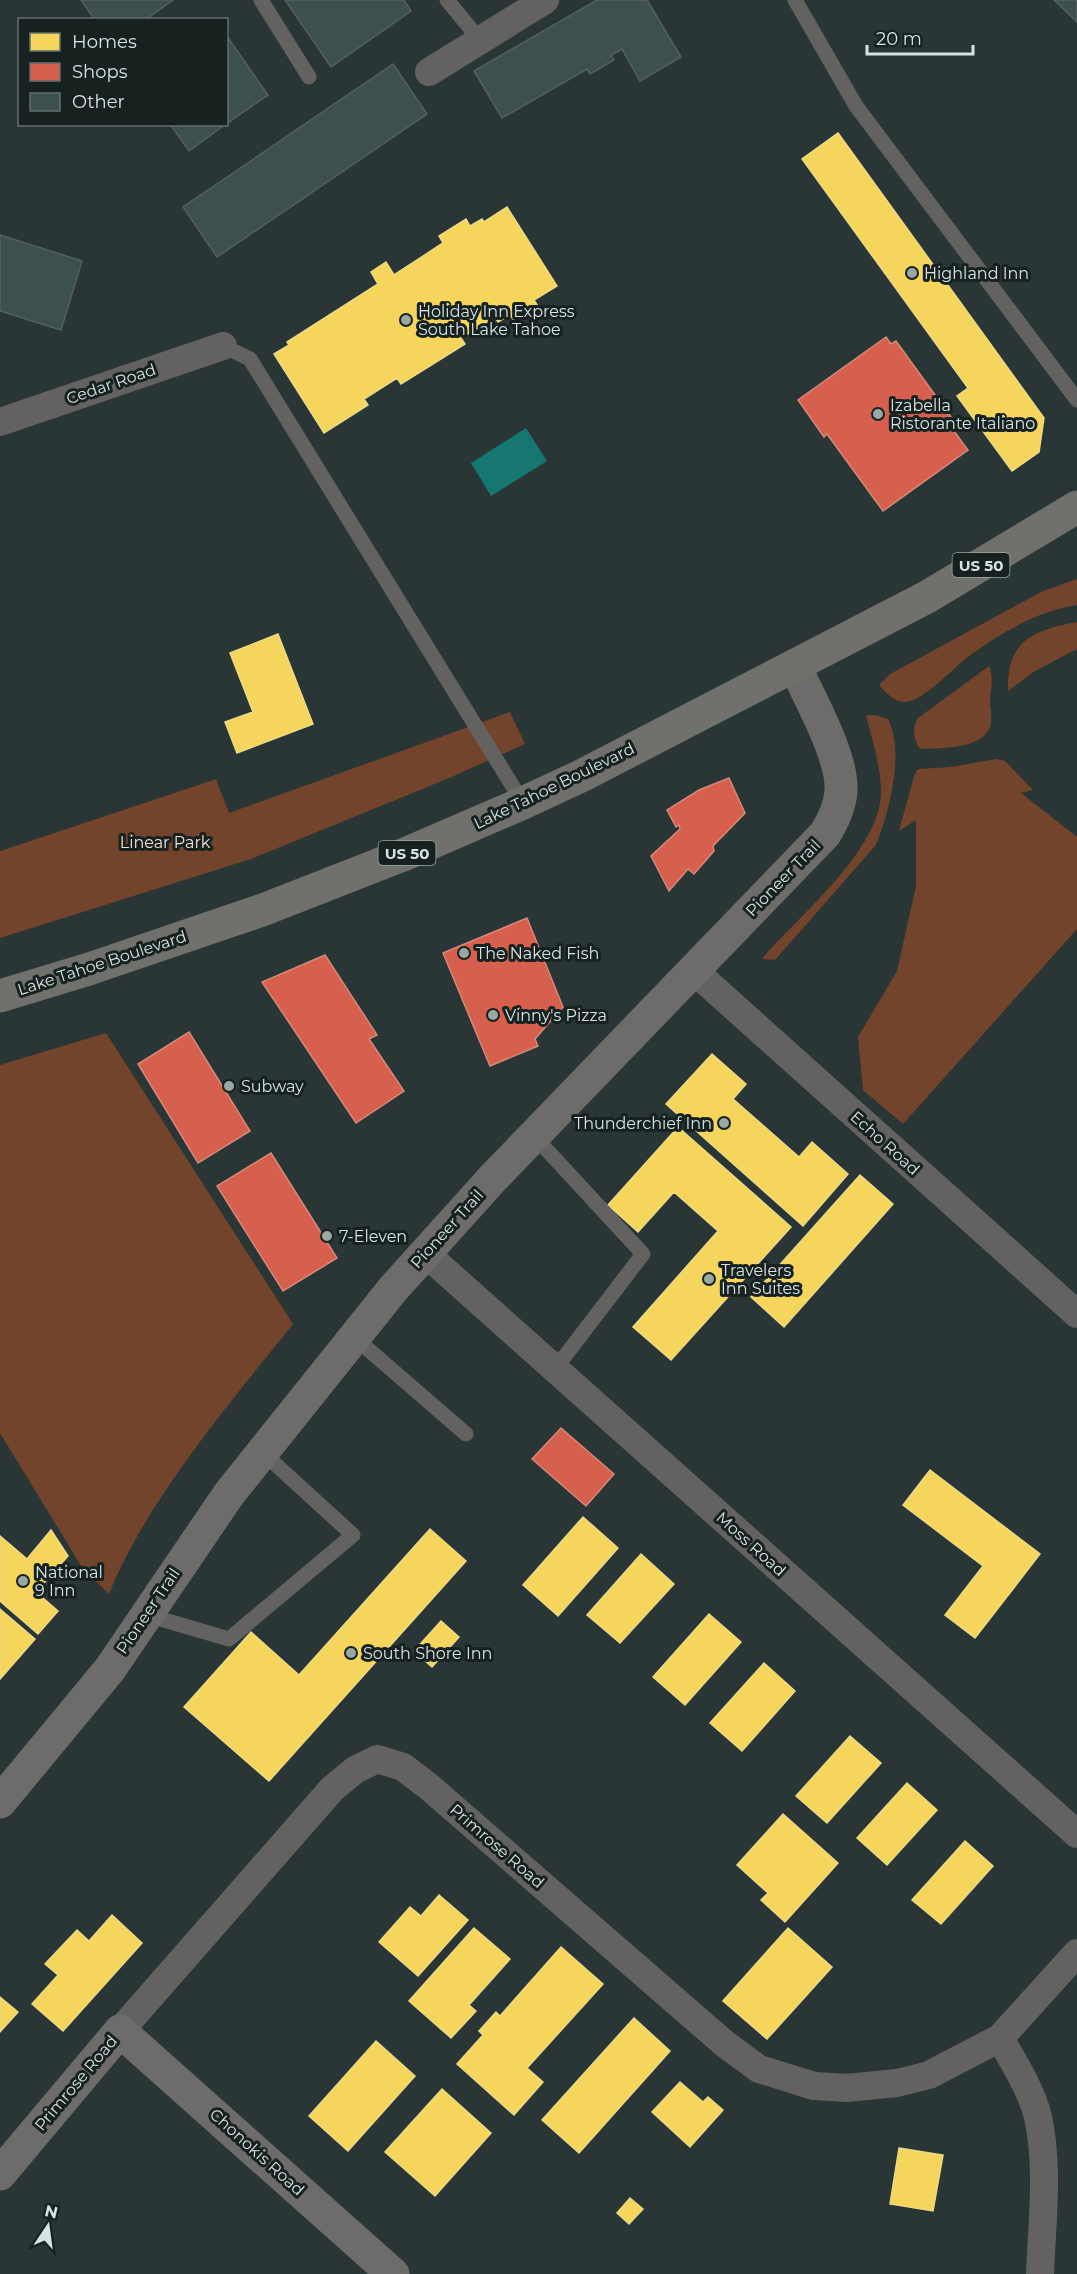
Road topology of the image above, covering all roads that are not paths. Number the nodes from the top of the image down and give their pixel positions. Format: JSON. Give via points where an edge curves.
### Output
{"nodes":[{"id":1,"x":261,"y":0,"type":"edge"},
{"id":2,"x":447,"y":0,"type":"edge"},
{"id":3,"x":545,"y":0,"type":"edge"},
{"id":4,"x":795,"y":0,"type":"edge"},
{"id":5,"x":480,"y":40,"type":"junction"},
{"id":6,"x":429,"y":72,"type":"dead end"},
{"id":7,"x":309,"y":77,"type":"dead end"},
{"id":8,"x":223,"y":346,"type":"joint"},
{"id":9,"x":1077,"y":400,"type":"edge"},
{"id":10,"x":0,"y":422,"type":"edge"},
{"id":11,"x":1076,"y":510,"type":"edge"},
{"id":12,"x":795,"y":666,"type":"junction"},
{"id":13,"x":523,"y":803,"type":"junction"},
{"id":14,"x":693,"y":970,"type":"junction"},
{"id":15,"x":0,"y":996,"type":"edge"},
{"id":16,"x":534,"y":1136,"type":"junction"},
{"id":17,"x":425,"y":1253,"type":"junction"},
{"id":18,"x":1077,"y":1314,"type":"edge"},
{"id":19,"x":354,"y":1337,"type":"junction"},
{"id":20,"x":555,"y":1369,"type":"junction"},
{"id":21,"x":466,"y":1434,"type":"dead end"},
{"id":22,"x":262,"y":1452,"type":"junction"},
{"id":23,"x":147,"y":1615,"type":"junction"},
{"id":24,"x":0,"y":1802,"type":"edge"},
{"id":25,"x":1077,"y":1834,"type":"edge"},
{"id":26,"x":1077,"y":1953,"type":"edge"},
{"id":27,"x":120,"y":2031,"type":"junction"},
{"id":28,"x":1000,"y":2038,"type":"junction"},
{"id":29,"x":0,"y":2174,"type":"edge"},
{"id":30,"x":393,"y":2274,"type":"edge"},
{"id":31,"x":1040,"y":2274,"type":"edge"}],
"edges":[{"from":1,"to":7,"type":"lane"},
{"from":2,"to":5,"type":"lane"},
{"from":3,"to":5,"type":"street"},
{"from":4,"to":9,"type":"lane","via":[[856,106]]},
{"from":5,"to":6,"type":"street"},
{"from":8,"to":10,"type":"street","name":"Cedar Road"},
{"from":8,"to":13,"type":"lane","via":[[250,358]]},
{"from":11,"to":12,"type":"highway","name":"Lake Tahoe Boulevard","number":"US 50","via":[[927,597]]},
{"from":12,"to":13,"type":"highway","name":"Lake Tahoe Boulevard","number":"US 50"},
{"from":12,"to":14,"type":"main road","name":"Pioneer Trail","via":[[836,759],[841,776],[838,806],[813,848]]},
{"from":13,"to":15,"type":"highway","name":"Lake Tahoe Boulevard","number":"US 50","via":[[265,909]]},
{"from":14,"to":16,"type":"main road","name":"Pioneer Trail"},
{"from":14,"to":18,"type":"street","name":"Echo Road"},
{"from":16,"to":17,"type":"main road","name":"Pioneer Trail"},
{"from":16,"to":20,"type":"lane","via":[[643,1254]]},
{"from":17,"to":19,"type":"main road","name":"Pioneer Trail"},
{"from":17,"to":20,"type":"street","name":"Moss Road"},
{"from":19,"to":21,"type":"lane"},
{"from":19,"to":22,"type":"main road","name":"Pioneer Trail"},
{"from":20,"to":25,"type":"street","name":"Moss Road"},
{"from":22,"to":23,"type":"main road","name":"Pioneer Trail","via":[[197,1538]]},
{"from":22,"to":23,"type":"lane","via":[[353,1536],[229,1639]]},
{"from":23,"to":24,"type":"main road","name":"Pioneer Trail","via":[[110,1669]]},
{"from":26,"to":28,"type":"street","name":"Primrose Road"},
{"from":27,"to":28,"type":"street","name":"Primrose Road","via":[[332,1789],[355,1770],[377,1760],[403,1767],[428,1786],[725,2044],[759,2069],[814,2086],[847,2088],[897,2083],[929,2075]]},
{"from":27,"to":29,"type":"main road","name":"Primrose Road"},
{"from":27,"to":30,"type":"main road","name":"Chonokis Road"},
{"from":28,"to":31,"type":"street","via":[[1038,2115],[1045,2161]]}]}
